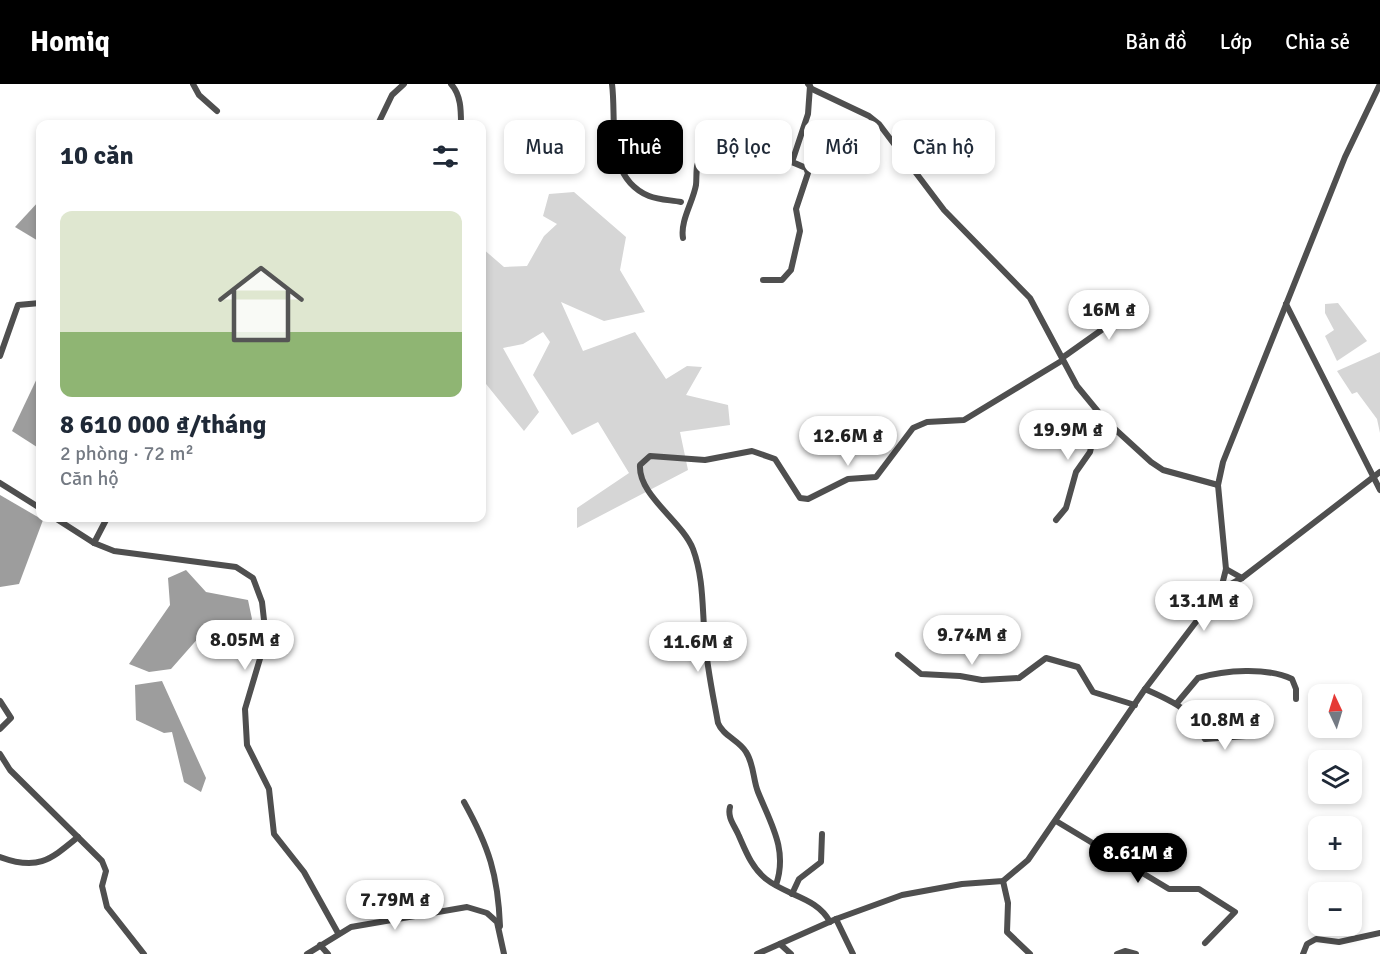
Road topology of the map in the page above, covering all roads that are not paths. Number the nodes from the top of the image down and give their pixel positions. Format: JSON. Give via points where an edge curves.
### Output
{"nodes":[{"id":1,"x":192,"y":84,"type":"edge"},
{"id":2,"x":404,"y":84,"type":"edge"},
{"id":3,"x":451,"y":84,"type":"edge"},
{"id":4,"x":612,"y":84,"type":"edge"},
{"id":5,"x":1380,"y":84,"type":"edge"},
{"id":6,"x":809,"y":85,"type":"edge"},
{"id":7,"x":217,"y":111,"type":"dead end"},
{"id":8,"x":380,"y":120,"type":"edge"},
{"id":9,"x":461,"y":120,"type":"edge"},
{"id":10,"x":792,"y":162,"type":"joint"},
{"id":11,"x":695,"y":174,"type":"edge"},
{"id":12,"x":681,"y":202,"type":"dead end"},
{"id":13,"x":683,"y":238,"type":"dead end"},
{"id":14,"x":763,"y":280,"type":"dead end"},
{"id":15,"x":36,"y":303,"type":"edge"},
{"id":16,"x":1286,"y":304,"type":"junction"},
{"id":17,"x":1145,"y":305,"type":"dead end"},
{"id":18,"x":0,"y":356,"type":"edge"},
{"id":19,"x":1063,"y":359,"type":"junction"},
{"id":20,"x":1105,"y":420,"type":"junction"},
{"id":21,"x":1380,"y":471,"type":"edge"},
{"id":22,"x":1374,"y":476,"type":"junction"},
{"id":23,"x":0,"y":483,"type":"edge"},
{"id":24,"x":1218,"y":485,"type":"junction"},
{"id":25,"x":1380,"y":490,"type":"edge"},
{"id":26,"x":36,"y":506,"type":"edge"},
{"id":27,"x":1056,"y":519,"type":"dead end"},
{"id":28,"x":61,"y":522,"type":"edge"},
{"id":29,"x":105,"y":522,"type":"edge"},
{"id":30,"x":94,"y":543,"type":"junction"},
{"id":31,"x":1226,"y":568,"type":"junction"},
{"id":32,"x":1242,"y":578,"type":"junction"},
{"id":33,"x":1221,"y":589,"type":"junction"},
{"id":34,"x":898,"y":655,"type":"dead end"},
{"id":35,"x":1145,"y":690,"type":"junction"},
{"id":36,"x":1296,"y":699,"type":"dead end"},
{"id":37,"x":0,"y":701,"type":"edge"},
{"id":38,"x":1177,"y":703,"type":"junction"},
{"id":39,"x":1135,"y":705,"type":"junction"},
{"id":40,"x":0,"y":729,"type":"edge"},
{"id":41,"x":1246,"y":736,"type":"dead end"},
{"id":42,"x":0,"y":754,"type":"edge"},
{"id":43,"x":464,"y":802,"type":"dead end"},
{"id":44,"x":730,"y":807,"type":"dead end"},
{"id":45,"x":1056,"y":821,"type":"junction"},
{"id":46,"x":822,"y":834,"type":"dead end"},
{"id":47,"x":78,"y":837,"type":"junction"},
{"id":48,"x":0,"y":857,"type":"edge"},
{"id":49,"x":1003,"y":881,"type":"junction"},
{"id":50,"x":776,"y":885,"type":"junction"},
{"id":51,"x":792,"y":894,"type":"junction"},
{"id":52,"x":833,"y":920,"type":"junction"},
{"id":53,"x":500,"y":927,"type":"junction"},
{"id":54,"x":338,"y":933,"type":"junction"},
{"id":55,"x":1380,"y":933,"type":"edge"},
{"id":56,"x":1017,"y":943,"type":"junction"},
{"id":57,"x":1205,"y":943,"type":"dead end"},
{"id":58,"x":780,"y":944,"type":"junction"},
{"id":59,"x":320,"y":945,"type":"junction"},
{"id":60,"x":144,"y":954,"type":"edge"},
{"id":61,"x":307,"y":954,"type":"edge"},
{"id":62,"x":328,"y":954,"type":"edge"},
{"id":63,"x":504,"y":954,"type":"edge"},
{"id":64,"x":757,"y":954,"type":"edge"},
{"id":65,"x":791,"y":954,"type":"edge"},
{"id":66,"x":853,"y":954,"type":"edge"},
{"id":67,"x":1022,"y":954,"type":"edge"},
{"id":68,"x":1030,"y":954,"type":"edge"},
{"id":69,"x":1117,"y":954,"type":"edge"},
{"id":70,"x":1136,"y":954,"type":"edge"},
{"id":71,"x":1303,"y":954,"type":"edge"}],
"edges":[{"from":1,"to":7,"type":"street"},
{"from":2,"to":8,"type":"street","via":[[392,95]]},
{"from":3,"to":9,"type":"street","via":[[461,107]]},
{"from":4,"to":12,"type":"street","via":[[615,149],[621,169],[632,184],[650,196]]},
{"from":5,"to":16,"type":"street","via":[[1345,157]]},
{"from":6,"to":10,"type":"street","via":[[808,114]]},
{"from":6,"to":19,"type":"street","via":[[879,124],[944,210],[1030,298]]},
{"from":10,"to":14,"type":"street","via":[[808,173],[796,209],[800,231],[791,270],[782,280]]},
{"from":11,"to":13,"type":"street"},
{"from":15,"to":18,"type":"street","via":[[18,305]]},
{"from":16,"to":22,"type":"street"},
{"from":16,"to":24,"type":"street","via":[[1223,462]]},
{"from":17,"to":19,"type":"street","via":[[1117,319]]},
{"from":19,"to":20,"type":"street","via":[[1082,393]]},
{"from":19,"to":50,"type":"street","via":[[964,420],[927,422],[913,428],[876,477],[848,479],[807,499],[800,498],[776,459],[752,451],[705,460],[650,456],[640,465],[644,484],[693,550],[703,588],[705,644],[718,723],[747,753],[757,790],[772,820],[780,858]]},
{"from":20,"to":24,"type":"street","via":[[1163,470]]},
{"from":20,"to":27,"type":"street","via":[[1076,472],[1066,508]]},
{"from":21,"to":22,"type":"street"},
{"from":22,"to":25,"type":"street"},
{"from":22,"to":32,"type":"street"},
{"from":23,"to":26,"type":"street"},
{"from":24,"to":31,"type":"street"},
{"from":28,"to":30,"type":"street"},
{"from":29,"to":30,"type":"street"},
{"from":30,"to":54,"type":"street","via":[[114,551],[236,567],[253,578],[262,602],[264,635],[245,709],[247,745],[269,789],[274,834],[304,872]]},
{"from":31,"to":32,"type":"street"},
{"from":31,"to":33,"type":"street"},
{"from":32,"to":33,"type":"street"},
{"from":33,"to":35,"type":"street"},
{"from":34,"to":39,"type":"street","via":[[921,674],[982,680],[1019,678],[1046,658],[1078,667],[1098,695]]},
{"from":35,"to":38,"type":"street"},
{"from":35,"to":39,"type":"street"},
{"from":36,"to":38,"type":"street","via":[[1292,680],[1284,675],[1253,672],[1198,678]]},
{"from":37,"to":40,"type":"street","via":[[11,718]]},
{"from":38,"to":41,"type":"street","via":[[1195,719],[1205,739]]},
{"from":39,"to":45,"type":"street"},
{"from":42,"to":47,"type":"street","via":[[10,770]]},
{"from":43,"to":53,"type":"street","via":[[487,847],[497,882]]},
{"from":44,"to":50,"type":"street","via":[[729,816],[744,850],[764,877]]},
{"from":45,"to":49,"type":"street","via":[[1035,852]]},
{"from":45,"to":57,"type":"street","via":[[1169,889],[1199,889],[1235,912]]},
{"from":46,"to":51,"type":"street","via":[[821,862],[799,879]]},
{"from":47,"to":48,"type":"street","via":[[46,862],[18,863]]},
{"from":47,"to":60,"type":"street","via":[[105,866],[102,892],[106,907]]},
{"from":49,"to":52,"type":"street","via":[[914,892]]},
{"from":49,"to":56,"type":"street","via":[[1008,903],[1007,932]]},
{"from":50,"to":51,"type":"street"},
{"from":51,"to":52,"type":"street","via":[[822,908]]},
{"from":52,"to":58,"type":"street"},
{"from":52,"to":66,"type":"street"},
{"from":53,"to":54,"type":"street","via":[[487,913],[461,907],[360,924]]},
{"from":53,"to":63,"type":"street"},
{"from":54,"to":59,"type":"street"},
{"from":55,"to":71,"type":"street","via":[[1339,942],[1316,939],[1307,944]]},
{"from":56,"to":67,"type":"street"},
{"from":56,"to":68,"type":"street"},
{"from":58,"to":64,"type":"street"},
{"from":58,"to":65,"type":"street"},
{"from":59,"to":61,"type":"street"},
{"from":59,"to":62,"type":"street"},
{"from":69,"to":70,"type":"street"}]}
